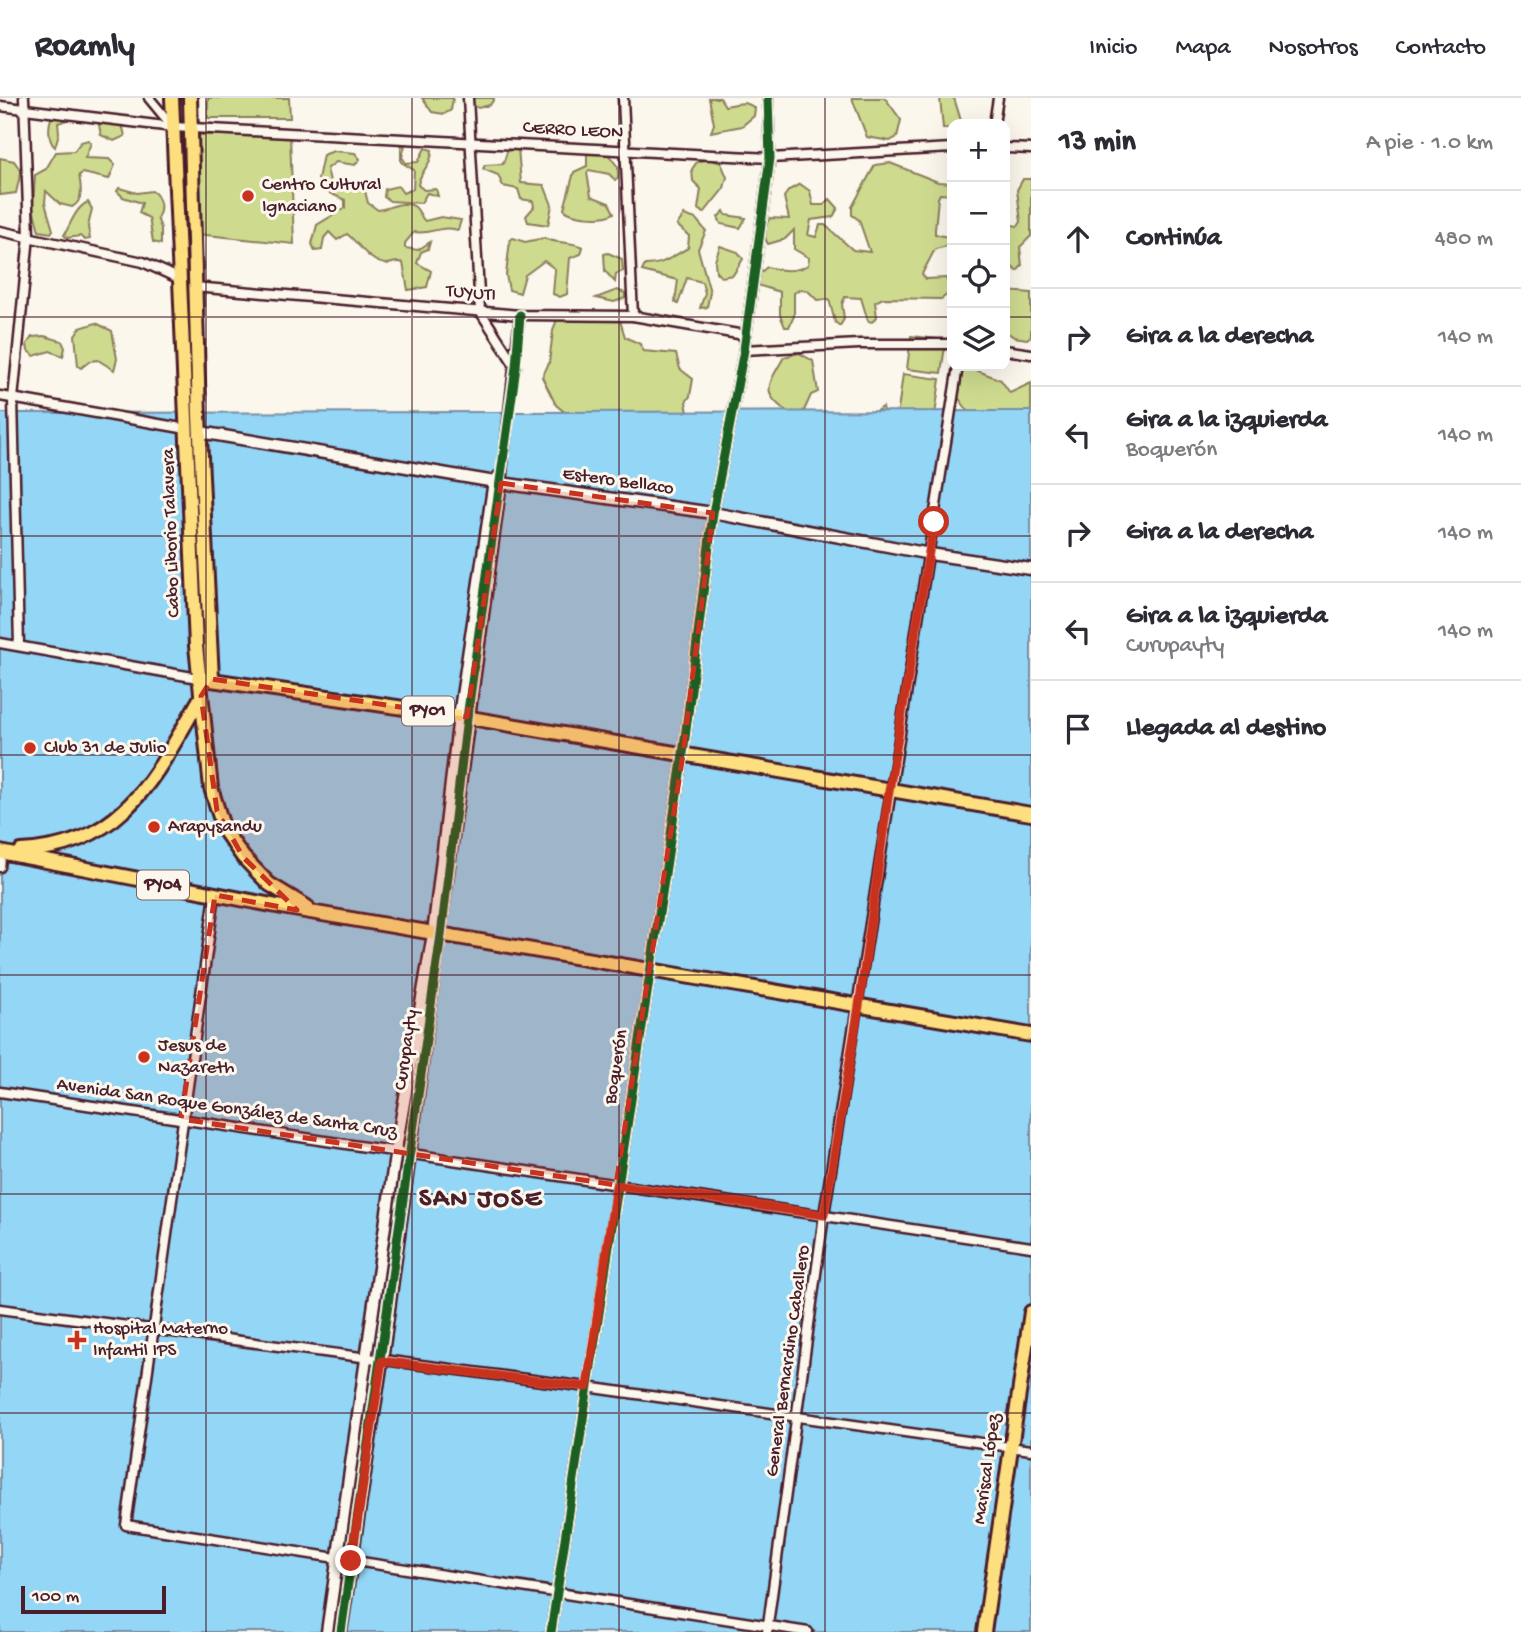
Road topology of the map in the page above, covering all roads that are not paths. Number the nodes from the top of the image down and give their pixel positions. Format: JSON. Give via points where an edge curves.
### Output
{"nodes":[{"id":1,"x":24,"y":98,"type":"edge"},
{"id":2,"x":149,"y":98,"type":"edge"},
{"id":3,"x":172,"y":98,"type":"edge"},
{"id":4,"x":190,"y":98,"type":"edge"},
{"id":5,"x":467,"y":98,"type":"edge"},
{"id":6,"x":623,"y":98,"type":"edge"},
{"id":7,"x":768,"y":98,"type":"edge"},
{"id":8,"x":998,"y":98,"type":"edge"},
{"id":9,"x":0,"y":106,"type":"edge"},
{"id":10,"x":24,"y":109,"type":"junction"},
{"id":11,"x":995,"y":119,"type":"edge"},
{"id":12,"x":173,"y":127,"type":"junction"},
{"id":13,"x":191,"y":127,"type":"junction"},
{"id":14,"x":470,"y":142,"type":"junction"},
{"id":15,"x":947,"y":148,"type":"edge"},
{"id":16,"x":1010,"y":148,"type":"edge"},
{"id":17,"x":626,"y":149,"type":"junction"},
{"id":18,"x":1031,"y":149,"type":"edge"},
{"id":19,"x":770,"y":158,"type":"junction"},
{"id":20,"x":0,"y":231,"type":"edge"},
{"id":21,"x":29,"y":236,"type":"junction"},
{"id":22,"x":180,"y":279,"type":"junction"},
{"id":23,"x":194,"y":287,"type":"junction"},
{"id":24,"x":480,"y":311,"type":"junction"},
{"id":25,"x":520,"y":315,"type":"junction"},
{"id":26,"x":633,"y":316,"type":"junction"},
{"id":27,"x":744,"y":335,"type":"junction"},
{"id":28,"x":947,"y":344,"type":"edge"},
{"id":29,"x":744,"y":349,"type":"junction"},
{"id":30,"x":1010,"y":351,"type":"edge"},
{"id":31,"x":1031,"y":354,"type":"edge"},
{"id":32,"x":516,"y":367,"type":"junction"},
{"id":33,"x":957,"y":371,"type":"edge"},
{"id":34,"x":0,"y":396,"type":"edge"},
{"id":35,"x":13,"y":399,"type":"junction"},
{"id":36,"x":193,"y":431,"type":"junction"},
{"id":37,"x":499,"y":479,"type":"junction"},
{"id":38,"x":714,"y":510,"type":"junction"},
{"id":39,"x":930,"y":554,"type":"junction"},
{"id":40,"x":1031,"y":569,"type":"edge"},
{"id":41,"x":0,"y":643,"type":"edge"},
{"id":42,"x":19,"y":646,"type":"junction"},
{"id":43,"x":198,"y":678,"type":"junction"},
{"id":44,"x":212,"y":679,"type":"junction"},
{"id":45,"x":201,"y":696,"type":"junction"},
{"id":46,"x":463,"y":717,"type":"junction"},
{"id":47,"x":683,"y":754,"type":"junction"},
{"id":48,"x":889,"y":791,"type":"junction"},
{"id":49,"x":1031,"y":814,"type":"edge"},
{"id":50,"x":1,"y":852,"type":"edge"},
{"id":51,"x":0,"y":867,"type":"edge"},
{"id":52,"x":215,"y":895,"type":"junction"},
{"id":53,"x":324,"y":913,"type":"junction"},
{"id":54,"x":437,"y":934,"type":"junction"},
{"id":55,"x":650,"y":972,"type":"junction"},
{"id":56,"x":859,"y":1006,"type":"junction"},
{"id":57,"x":1031,"y":1035,"type":"edge"},
{"id":58,"x":0,"y":1092,"type":"edge"},
{"id":59,"x":181,"y":1119,"type":"junction"},
{"id":60,"x":396,"y":1149,"type":"junction"},
{"id":61,"x":411,"y":1151,"type":"junction"},
{"id":62,"x":616,"y":1185,"type":"junction"},
{"id":63,"x":824,"y":1215,"type":"junction"},
{"id":64,"x":1031,"y":1247,"type":"edge"},
{"id":65,"x":0,"y":1309,"type":"edge"},
{"id":66,"x":1031,"y":1312,"type":"edge"},
{"id":67,"x":155,"y":1331,"type":"junction"},
{"id":68,"x":367,"y":1359,"type":"junction"},
{"id":69,"x":382,"y":1361,"type":"junction"},
{"id":70,"x":587,"y":1387,"type":"junction"},
{"id":71,"x":799,"y":1418,"type":"junction"},
{"id":72,"x":1010,"y":1448,"type":"junction"},
{"id":73,"x":1031,"y":1450,"type":"edge"},
{"id":74,"x":337,"y":1559,"type":"junction"},
{"id":75,"x":351,"y":1561,"type":"junction"},
{"id":76,"x":555,"y":1594,"type":"junction"},
{"id":77,"x":767,"y":1629,"type":"edge"},
{"id":78,"x":327,"y":1632,"type":"edge"},
{"id":79,"x":341,"y":1632,"type":"edge"},
{"id":80,"x":551,"y":1632,"type":"edge"},
{"id":81,"x":808,"y":1632,"type":"edge"},
{"id":82,"x":984,"y":1632,"type":"edge"}],
"edges":[{"from":1,"to":10,"type":"street"},
{"from":2,"to":12,"type":"street"},
{"from":3,"to":12,"type":"main road","name":"Cabo Liborio Talavera"},
{"from":4,"to":13,"type":"main road","name":"Cabo Liborio Talavera"},
{"from":5,"to":14,"type":"street"},
{"from":6,"to":17,"type":"street"},
{"from":7,"to":19,"type":"street","name":"Boquerón"},
{"from":8,"to":11,"type":"street"},
{"from":9,"to":10,"type":"street","name":"CERRO LEON"},
{"from":10,"to":12,"type":"street","name":"CERRO LEON"},
{"from":10,"to":21,"type":"street"},
{"from":12,"to":13,"type":"street","name":"CERRO LEON"},
{"from":12,"to":22,"type":"main road","name":"Cabo Liborio Talavera"},
{"from":13,"to":14,"type":"street","name":"CERRO LEON"},
{"from":13,"to":23,"type":"main road","name":"Cabo Liborio Talavera"},
{"from":14,"to":17,"type":"street","name":"CERRO LEON"},
{"from":14,"to":24,"type":"street"},
{"from":15,"to":19,"type":"street","name":"CERRO LEON"},
{"from":16,"to":18,"type":"street"},
{"from":17,"to":19,"type":"street","name":"CERRO LEON"},
{"from":17,"to":26,"type":"street"},
{"from":19,"to":27,"type":"street","name":"Boquerón"},
{"from":20,"to":21,"type":"street"},
{"from":21,"to":22,"type":"street","via":[[143,262]]},
{"from":21,"to":35,"type":"street"},
{"from":22,"to":36,"type":"main road","name":"Cabo Liborio Talavera"},
{"from":23,"to":24,"type":"street","name":"TUYUTI"},
{"from":23,"to":36,"type":"main road","name":"Cabo Liborio Talavera"},
{"from":24,"to":25,"type":"street","name":"TUYUTI"},
{"from":24,"to":32,"type":"street"},
{"from":25,"to":26,"type":"street","name":"TUYUTI"},
{"from":25,"to":32,"type":"street"},
{"from":26,"to":27,"type":"street","name":"TUYUTI"},
{"from":27,"to":29,"type":"street","name":"Boquerón"},
{"from":28,"to":29,"type":"street"},
{"from":29,"to":38,"type":"street","name":"Boquerón"},
{"from":30,"to":31,"type":"street"},
{"from":32,"to":37,"type":"street"},
{"from":33,"to":39,"type":"street","name":"General Bernardino Caballero"},
{"from":34,"to":35,"type":"street","name":"Estero Bellaco"},
{"from":35,"to":36,"type":"street","name":"Estero Bellaco"},
{"from":35,"to":42,"type":"street"},
{"from":36,"to":37,"type":"street","name":"Estero Bellaco"},
{"from":36,"to":43,"type":"main road","name":"Cabo Liborio Talavera"},
{"from":36,"to":44,"type":"main road","name":"Cabo Liborio Talavera"},
{"from":37,"to":38,"type":"street","name":"Estero Bellaco"},
{"from":37,"to":46,"type":"street","name":"Curupayty"},
{"from":38,"to":39,"type":"street","name":"Estero Bellaco"},
{"from":38,"to":47,"type":"street","name":"Boquerón"},
{"from":39,"to":40,"type":"street","name":"Estero Bellaco"},
{"from":39,"to":48,"type":"street","name":"General Bernardino Caballero"},
{"from":41,"to":42,"type":"street"},
{"from":42,"to":43,"type":"street"},
{"from":43,"to":44,"type":"main road","number":"PY01"},
{"from":43,"to":45,"type":"main road","name":"Cabo Liborio Talavera"},
{"from":44,"to":45,"type":"main road"},
{"from":44,"to":46,"type":"main road","number":"PY01"},
{"from":45,"to":50,"type":"main road","via":[[159,769],[123,811],[79,843],[51,850]]},
{"from":45,"to":53,"type":"main road","name":"Cabo Liborio Talavera","via":[[211,788],[224,830],[269,884]]},
{"from":46,"to":47,"type":"main road","number":"PY01"},
{"from":46,"to":54,"type":"street","name":"Curupayty"},
{"from":47,"to":48,"type":"main road","number":"PY01"},
{"from":47,"to":55,"type":"street","name":"Boquerón"},
{"from":48,"to":49,"type":"main road","number":"PY01"},
{"from":48,"to":56,"type":"street","name":"General Bernardino Caballero"},
{"from":50,"to":51,"type":"street"},
{"from":50,"to":52,"type":"main road","number":"PY04"},
{"from":52,"to":53,"type":"main road","number":"PY04"},
{"from":52,"to":59,"type":"street"},
{"from":53,"to":54,"type":"main road"},
{"from":54,"to":55,"type":"main road"},
{"from":54,"to":60,"type":"street","name":"Curupayty"},
{"from":54,"to":61,"type":"street","name":"Curupayty"},
{"from":55,"to":56,"type":"main road"},
{"from":55,"to":62,"type":"street","name":"Boquerón"},
{"from":56,"to":57,"type":"main road"},
{"from":56,"to":63,"type":"street","name":"General Bernardino Caballero"},
{"from":58,"to":59,"type":"street","name":"Avenida San Roque González de Santa Cruz"},
{"from":59,"to":60,"type":"street","name":"Avenida San Roque González de Santa Cruz"},
{"from":59,"to":67,"type":"street"},
{"from":60,"to":61,"type":"street","name":"Avenida San Roque González de Santa Cruz"},
{"from":60,"to":68,"type":"street","name":"Curupayty"},
{"from":61,"to":62,"type":"street","name":"Avenida San Roque González de Santa Cruz"},
{"from":61,"to":69,"type":"street","name":"Curupayty"},
{"from":62,"to":63,"type":"street","name":"Avenida San Roque González de Santa Cruz"},
{"from":62,"to":70,"type":"street","name":"Boquerón"},
{"from":63,"to":64,"type":"street","name":"Avenida San Roque González de Santa Cruz"},
{"from":63,"to":71,"type":"street","name":"General Bernardino Caballero"},
{"from":65,"to":67,"type":"street"},
{"from":66,"to":72,"type":"main road","name":"Mariscal López"},
{"from":67,"to":68,"type":"street"},
{"from":67,"to":74,"type":"street","via":[[126,1525]]},
{"from":68,"to":69,"type":"street"},
{"from":68,"to":74,"type":"street","name":"Curupayty"},
{"from":69,"to":70,"type":"street"},
{"from":69,"to":75,"type":"street","name":"Curupayty"},
{"from":70,"to":71,"type":"street"},
{"from":70,"to":76,"type":"street","name":"Boquerón"},
{"from":71,"to":72,"type":"street"},
{"from":71,"to":77,"type":"street","name":"General Bernardino Caballero"},
{"from":72,"to":73,"type":"street"},
{"from":72,"to":82,"type":"main road","name":"Mariscal López"},
{"from":74,"to":75,"type":"street"},
{"from":74,"to":78,"type":"street","name":"Curupayty"},
{"from":75,"to":76,"type":"street"},
{"from":75,"to":79,"type":"street","name":"Curupayty"},
{"from":76,"to":77,"type":"street"},
{"from":76,"to":80,"type":"street","name":"Boquerón"},
{"from":77,"to":81,"type":"street"}]}
